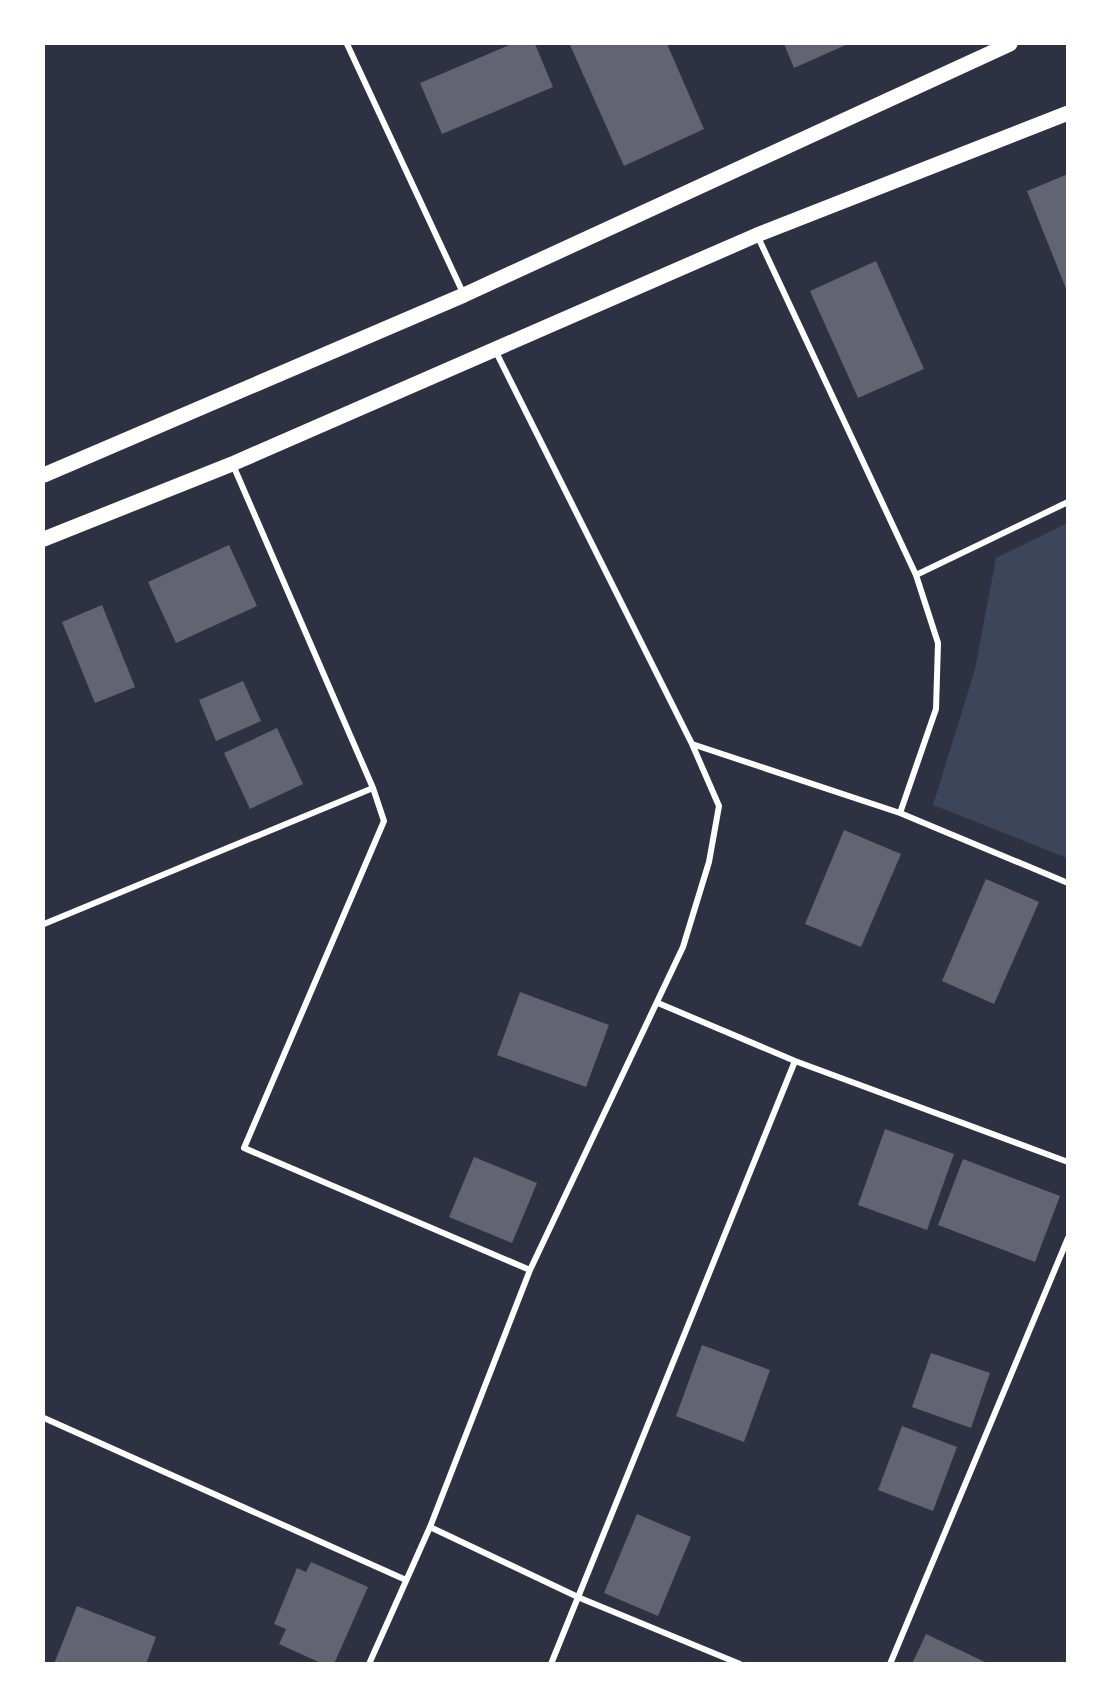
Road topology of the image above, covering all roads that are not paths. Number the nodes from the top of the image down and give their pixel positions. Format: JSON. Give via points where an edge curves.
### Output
{"nodes":[{"id":1,"x":348,"y":44,"type":"edge"},
{"id":2,"x":1010,"y":44,"type":"edge"},
{"id":3,"x":1068,"y":113,"type":"edge"},
{"id":4,"x":757,"y":235,"type":"junction"},
{"id":5,"x":464,"y":295,"type":"junction"},
{"id":6,"x":494,"y":350,"type":"junction"},
{"id":7,"x":232,"y":464,"type":"junction"},
{"id":8,"x":44,"y":475,"type":"edge"},
{"id":9,"x":1068,"y":502,"type":"edge"},
{"id":10,"x":44,"y":540,"type":"edge"},
{"id":11,"x":916,"y":575,"type":"junction"},
{"id":12,"x":692,"y":744,"type":"junction"},
{"id":13,"x":373,"y":788,"type":"junction"},
{"id":14,"x":900,"y":813,"type":"junction"},
{"id":15,"x":1068,"y":883,"type":"edge"},
{"id":16,"x":44,"y":924,"type":"edge"},
{"id":17,"x":658,"y":1003,"type":"junction"},
{"id":18,"x":795,"y":1061,"type":"junction"},
{"id":19,"x":1068,"y":1162,"type":"edge"},
{"id":20,"x":1068,"y":1238,"type":"edge"},
{"id":21,"x":530,"y":1270,"type":"junction"},
{"id":22,"x":44,"y":1418,"type":"edge"},
{"id":23,"x":430,"y":1527,"type":"junction"},
{"id":24,"x":406,"y":1580,"type":"junction"},
{"id":25,"x":580,"y":1598,"type":"junction"},
{"id":26,"x":369,"y":1664,"type":"edge"},
{"id":27,"x":551,"y":1664,"type":"edge"},
{"id":28,"x":740,"y":1664,"type":"edge"},
{"id":29,"x":890,"y":1664,"type":"edge"}],
"edges":[{"from":1,"to":5,"type":"street"},
{"from":2,"to":5,"type":"main road"},
{"from":3,"to":4,"type":"main road"},
{"from":4,"to":6,"type":"main road"},
{"from":4,"to":11,"type":"street"},
{"from":5,"to":8,"type":"main road"},
{"from":6,"to":7,"type":"main road"},
{"from":6,"to":12,"type":"street"},
{"from":7,"to":10,"type":"main road"},
{"from":7,"to":13,"type":"street"},
{"from":9,"to":11,"type":"street"},
{"from":11,"to":14,"type":"street","via":[[938,643],[936,710]]},
{"from":12,"to":14,"type":"street"},
{"from":12,"to":17,"type":"street","via":[[719,806],[709,862]]},
{"from":13,"to":16,"type":"street"},
{"from":13,"to":21,"type":"street","via":[[384,820],[244,1148]]},
{"from":14,"to":15,"type":"street"},
{"from":17,"to":18,"type":"street"},
{"from":17,"to":21,"type":"street"},
{"from":18,"to":19,"type":"street"},
{"from":18,"to":25,"type":"street"},
{"from":20,"to":29,"type":"street"},
{"from":21,"to":23,"type":"street"},
{"from":22,"to":24,"type":"street"},
{"from":23,"to":24,"type":"street"},
{"from":23,"to":25,"type":"street"},
{"from":24,"to":26,"type":"street"},
{"from":25,"to":27,"type":"street"},
{"from":25,"to":28,"type":"street"}]}
